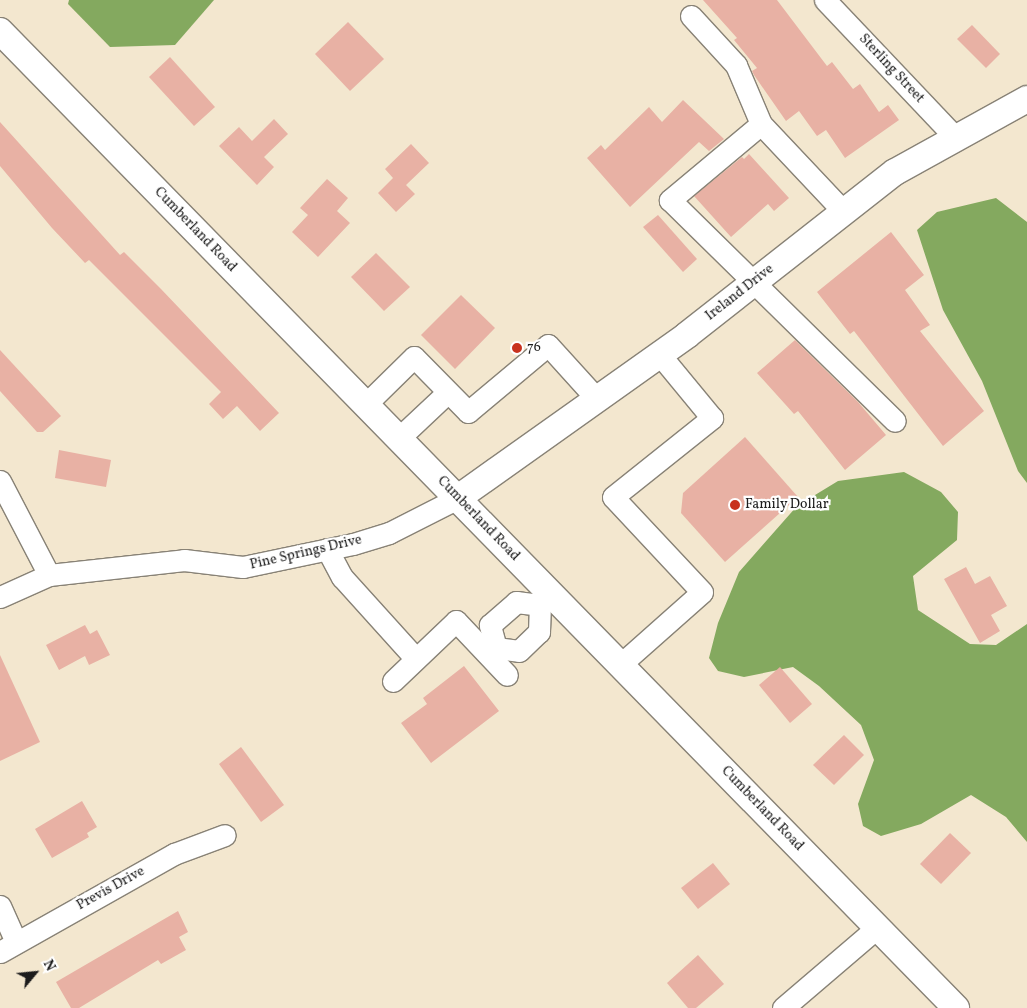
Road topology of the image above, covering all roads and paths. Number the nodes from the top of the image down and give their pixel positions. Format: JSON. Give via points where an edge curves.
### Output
{"nodes":[{"id":1,"x":826,"y":0,"type":"edge"},
{"id":2,"x":691,"y":16,"type":"dead end"},
{"id":3,"x":0,"y":31,"type":"edge"},
{"id":4,"x":1027,"y":99,"type":"edge"},
{"id":5,"x":761,"y":124,"type":"junction"},
{"id":6,"x":956,"y":138,"type":"junction"},
{"id":7,"x":844,"y":212,"type":"junction"},
{"id":8,"x":753,"y":283,"type":"junction"},
{"id":9,"x":660,"y":355,"type":"junction"},
{"id":10,"x":448,"y":392,"type":"junction"},
{"id":11,"x":597,"y":399,"type":"junction"},
{"id":12,"x":366,"y":404,"type":"junction"},
{"id":13,"x":895,"y":421,"type":"dead end"},
{"id":14,"x":399,"y":438,"type":"junction"},
{"id":15,"x":0,"y":481,"type":"edge"},
{"id":16,"x":458,"y":498,"type":"junction"},
{"id":17,"x":327,"y":549,"type":"junction"},
{"id":18,"x":49,"y":575,"type":"junction"},
{"id":19,"x":0,"y":597,"type":"edge"},
{"id":20,"x":545,"y":599,"type":"junction"},
{"id":21,"x":492,"y":652,"type":"junction"},
{"id":22,"x":416,"y":659,"type":"junction"},
{"id":23,"x":621,"y":664,"type":"junction"},
{"id":24,"x":507,"y":674,"type":"dead end"},
{"id":25,"x":393,"y":681,"type":"dead end"},
{"id":26,"x":225,"y":836,"type":"dead end"},
{"id":27,"x":0,"y":906,"type":"edge"},
{"id":28,"x":878,"y":927,"type":"junction"},
{"id":29,"x":8,"y":947,"type":"edge"},
{"id":30,"x":783,"y":1008,"type":"edge"},
{"id":31,"x":956,"y":1008,"type":"edge"}],
"edges":[{"from":1,"to":6,"type":"street","name":"Sterling Street"},
{"from":2,"to":5,"type":"street","via":[[736,65]]},
{"from":3,"to":12,"type":"main road","name":"Cumberland Road"},
{"from":4,"to":6,"type":"main road","name":"Ireland Drive"},
{"from":5,"to":7,"type":"street"},
{"from":5,"to":8,"type":"street","via":[[670,200]]},
{"from":6,"to":7,"type":"main road","name":"Ireland Drive","via":[[896,172]]},
{"from":7,"to":8,"type":"main road","name":"Ireland Drive"},
{"from":8,"to":9,"type":"main road","name":"Ireland Drive"},
{"from":8,"to":13,"type":"street"},
{"from":9,"to":11,"type":"main road","name":"Ireland Drive"},
{"from":9,"to":23,"type":"street","via":[[712,418],[613,497],[702,592]]},
{"from":10,"to":11,"type":"street","via":[[468,412],[548,345]]},
{"from":10,"to":12,"type":"street","via":[[414,357]]},
{"from":10,"to":14,"type":"street"},
{"from":11,"to":16,"type":"main road","name":"Ireland Drive"},
{"from":12,"to":14,"type":"main road","name":"Cumberland Road"},
{"from":14,"to":16,"type":"main road","name":"Cumberland Road"},
{"from":15,"to":18,"type":"street"},
{"from":16,"to":17,"type":"street","name":"Pine Springs Drive","via":[[389,533]]},
{"from":16,"to":20,"type":"main road","name":"Cumberland Road"},
{"from":17,"to":18,"type":"street","name":"Pine Springs Drive","via":[[243,567],[184,560]]},
{"from":17,"to":22,"type":"street","via":[[342,577]]},
{"from":18,"to":19,"type":"street","name":"Pine Springs Drive"},
{"from":20,"to":21,"type":"street","via":[[539,632],[519,651]]},
{"from":20,"to":21,"type":"street","via":[[516,602],[490,625]]},
{"from":20,"to":23,"type":"main road","name":"Cumberland Road"},
{"from":21,"to":22,"type":"street","via":[[456,621]]},
{"from":21,"to":24,"type":"street"},
{"from":22,"to":25,"type":"street"},
{"from":23,"to":28,"type":"main road","name":"Cumberland Road"},
{"from":26,"to":29,"type":"street","name":"Previs Drive","via":[[174,854]]},
{"from":27,"to":29,"type":"street"},
{"from":28,"to":30,"type":"street"},
{"from":28,"to":31,"type":"main road","name":"Cumberland Road"}]}
